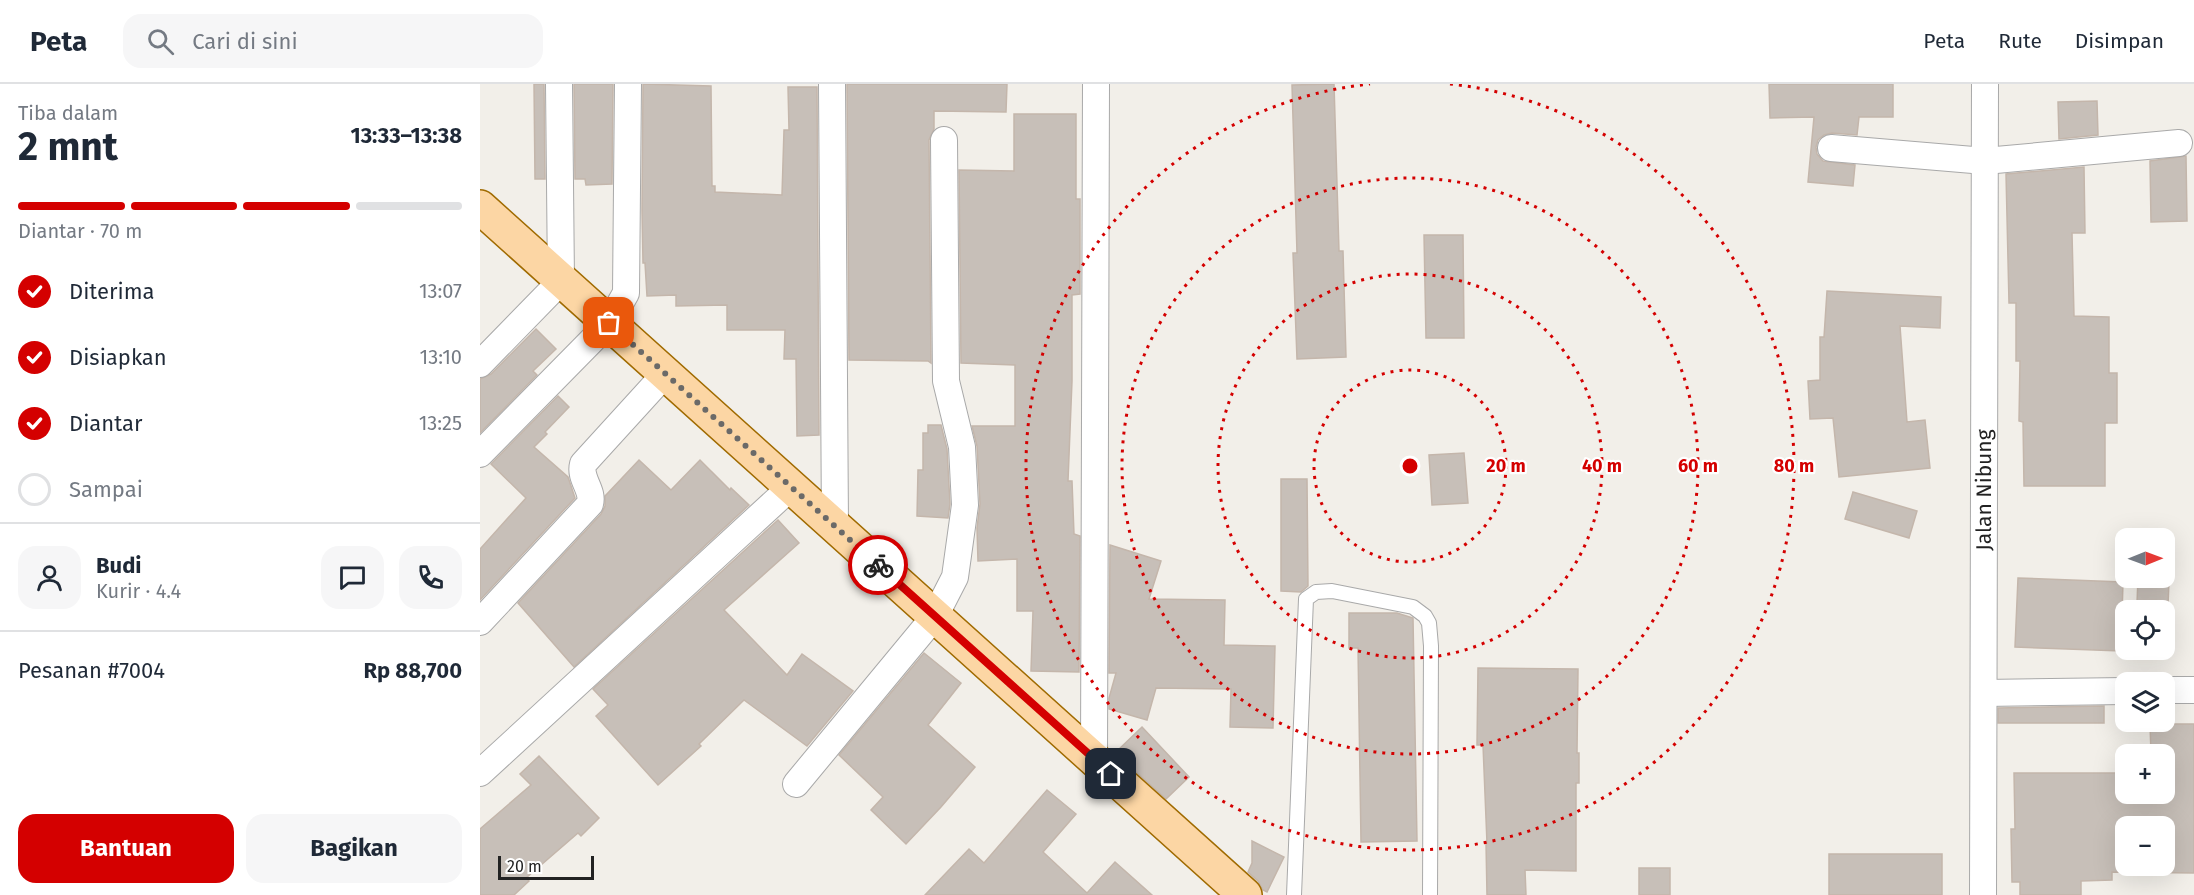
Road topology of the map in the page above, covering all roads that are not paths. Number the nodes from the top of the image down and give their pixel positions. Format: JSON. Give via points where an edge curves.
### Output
{"nodes":[{"id":1,"x":559,"y":84,"type":"edge"},
{"id":2,"x":628,"y":84,"type":"edge"},
{"id":3,"x":832,"y":84,"type":"edge"},
{"id":4,"x":1096,"y":84,"type":"edge"},
{"id":5,"x":1985,"y":84,"type":"edge"},
{"id":6,"x":944,"y":140,"type":"dead end"},
{"id":7,"x":2179,"y":143,"type":"dead end"},
{"id":8,"x":1831,"y":148,"type":"dead end"},
{"id":9,"x":1985,"y":160,"type":"junction"},
{"id":10,"x":480,"y":207,"type":"edge"},
{"id":11,"x":561,"y":281,"type":"junction"},
{"id":12,"x":609,"y":323,"type":"junction"},
{"id":13,"x":480,"y":364,"type":"edge"},
{"id":14,"x":665,"y":374,"type":"junction"},
{"id":15,"x":480,"y":454,"type":"edge"},
{"id":16,"x":791,"y":487,"type":"junction"},
{"id":17,"x":836,"y":527,"type":"junction"},
{"id":18,"x":935,"y":616,"type":"junction"},
{"id":19,"x":480,"y":622,"type":"edge"},
{"id":20,"x":2175,"y":690,"type":"edge"},
{"id":21,"x":2194,"y":690,"type":"edge"},
{"id":22,"x":2115,"y":691,"type":"edge"},
{"id":23,"x":1984,"y":693,"type":"junction"},
{"id":24,"x":1095,"y":759,"type":"junction"},
{"id":25,"x":480,"y":773,"type":"edge"},
{"id":26,"x":796,"y":784,"type":"dead end"},
{"id":27,"x":1245,"y":895,"type":"edge"},
{"id":28,"x":1294,"y":895,"type":"edge"},
{"id":29,"x":1430,"y":895,"type":"edge"},
{"id":30,"x":1983,"y":895,"type":"edge"}],
"edges":[{"from":1,"to":11,"type":"street"},
{"from":2,"to":12,"type":"street","via":[[626,293]]},
{"from":3,"to":17,"type":"street"},
{"from":4,"to":24,"type":"street"},
{"from":5,"to":9,"type":"street","name":"Jalan Nibung"},
{"from":6,"to":18,"type":"street","via":[[946,381],[962,447],[965,506],[955,577]]},
{"from":7,"to":9,"type":"street"},
{"from":8,"to":9,"type":"street"},
{"from":9,"to":23,"type":"street","name":"Jalan Nibung"},
{"from":10,"to":11,"type":"main road"},
{"from":11,"to":12,"type":"main road"},
{"from":11,"to":13,"type":"street"},
{"from":12,"to":14,"type":"main road"},
{"from":12,"to":15,"type":"street"},
{"from":14,"to":16,"type":"main road"},
{"from":14,"to":19,"type":"street","via":[[583,464],[582,476],[592,495],[590,504]]},
{"from":16,"to":17,"type":"main road"},
{"from":16,"to":25,"type":"street"},
{"from":17,"to":18,"type":"main road"},
{"from":18,"to":24,"type":"main road"},
{"from":18,"to":26,"type":"street"},
{"from":20,"to":21,"type":"street"},
{"from":22,"to":23,"type":"street"},
{"from":23,"to":30,"type":"street","name":"Jalan Nibung"},
{"from":24,"to":27,"type":"main road"},
{"from":28,"to":29,"type":"lane","via":[[1306,599],[1316,592],[1332,591],[1413,607],[1429,623]]}]}
